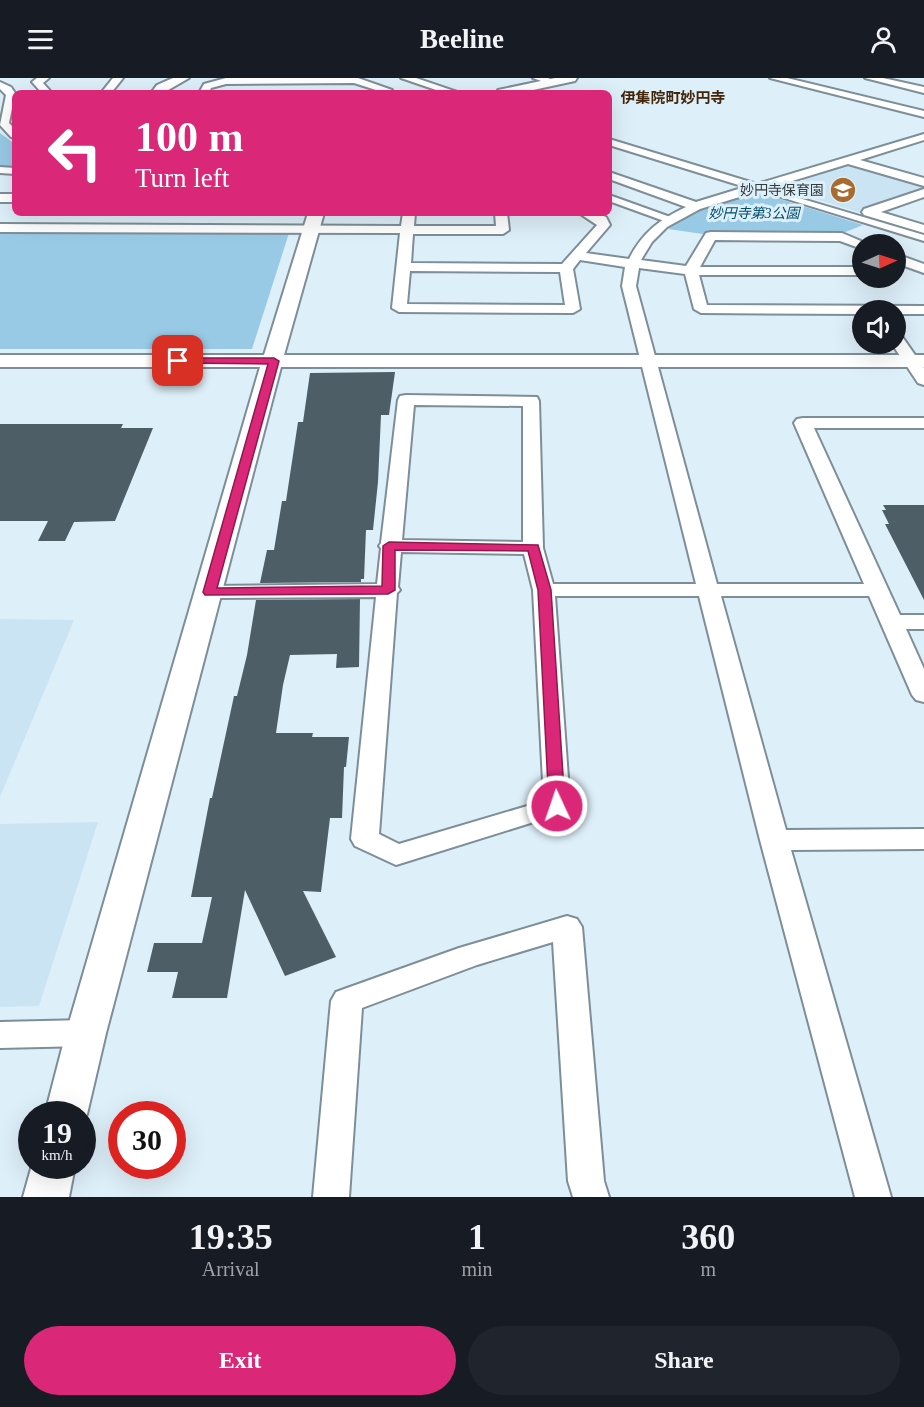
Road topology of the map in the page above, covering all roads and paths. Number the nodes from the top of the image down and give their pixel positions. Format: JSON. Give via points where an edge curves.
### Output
{"nodes":[{"id":1,"x":118,"y":78,"type":"edge"},
{"id":2,"x":183,"y":78,"type":"edge"},
{"id":3,"x":538,"y":78,"type":"edge"},
{"id":4,"x":571,"y":78,"type":"edge"},
{"id":5,"x":775,"y":78,"type":"edge"},
{"id":6,"x":870,"y":78,"type":"edge"},
{"id":7,"x":399,"y":79,"type":"edge"},
{"id":8,"x":281,"y":81,"type":"junction"},
{"id":9,"x":552,"y":82,"type":"junction"},
{"id":10,"x":0,"y":85,"type":"edge"},
{"id":11,"x":371,"y":89,"type":"edge"},
{"id":12,"x":108,"y":90,"type":"edge"},
{"id":13,"x":159,"y":90,"type":"edge"},
{"id":14,"x":205,"y":90,"type":"edge"},
{"id":15,"x":277,"y":90,"type":"edge"},
{"id":16,"x":443,"y":90,"type":"edge"},
{"id":17,"x":516,"y":90,"type":"edge"},
{"id":18,"x":924,"y":92,"type":"edge"},
{"id":19,"x":883,"y":104,"type":"junction"},
{"id":20,"x":924,"y":114,"type":"edge"},
{"id":21,"x":12,"y":132,"type":"edge"},
{"id":22,"x":924,"y":137,"type":"edge"},
{"id":23,"x":612,"y":143,"type":"edge"},
{"id":24,"x":896,"y":145,"type":"junction"},
{"id":25,"x":915,"y":150,"type":"dead end"},
{"id":26,"x":847,"y":160,"type":"junction"},
{"id":27,"x":612,"y":176,"type":"edge"},
{"id":28,"x":924,"y":182,"type":"edge"},
{"id":29,"x":757,"y":187,"type":"junction"},
{"id":30,"x":924,"y":193,"type":"edge"},
{"id":31,"x":612,"y":199,"type":"edge"},
{"id":32,"x":696,"y":206,"type":"junction"},
{"id":33,"x":20,"y":216,"type":"edge"},
{"id":34,"x":118,"y":216,"type":"edge"},
{"id":35,"x":213,"y":216,"type":"edge"},
{"id":36,"x":409,"y":216,"type":"edge"},
{"id":37,"x":501,"y":216,"type":"edge"},
{"id":38,"x":592,"y":216,"type":"edge"},
{"id":39,"x":670,"y":220,"type":"junction"},
{"id":40,"x":314,"y":221,"type":"edge"},
{"id":41,"x":6,"y":228,"type":"edge"},
{"id":42,"x":109,"y":229,"type":"junction"},
{"id":43,"x":924,"y":229,"type":"edge"},
{"id":44,"x":207,"y":230,"type":"junction"},
{"id":45,"x":407,"y":230,"type":"junction"},
{"id":46,"x":924,"y":238,"type":"edge"},
{"id":47,"x":852,"y":241,"type":"edge"},
{"id":48,"x":577,"y":256,"type":"junction"},
{"id":49,"x":906,"y":262,"type":"edge"},
{"id":50,"x":631,"y":264,"type":"junction"},
{"id":51,"x":403,"y":267,"type":"junction"},
{"id":52,"x":566,"y":268,"type":"junction"},
{"id":53,"x":924,"y":269,"type":"edge"},
{"id":54,"x":906,"y":270,"type":"edge"},
{"id":55,"x":690,"y":271,"type":"junction"},
{"id":56,"x":852,"y":271,"type":"edge"},
{"id":57,"x":852,"y":310,"type":"edge"},
{"id":58,"x":906,"y":310,"type":"edge"},
{"id":59,"x":924,"y":310,"type":"edge"},
{"id":60,"x":906,"y":348,"type":"edge"},
{"id":61,"x":0,"y":361,"type":"edge"},
{"id":62,"x":274,"y":361,"type":"junction"},
{"id":63,"x":649,"y":361,"type":"junction"},
{"id":64,"x":918,"y":361,"type":"edge"},
{"id":65,"x":924,"y":380,"type":"edge"},
{"id":66,"x":924,"y":423,"type":"edge"},
{"id":67,"x":389,"y":546,"type":"junction"},
{"id":68,"x":533,"y":548,"type":"junction"},
{"id":69,"x":388,"y":590,"type":"junction"},
{"id":70,"x":544,"y":590,"type":"junction"},
{"id":71,"x":877,"y":590,"type":"junction"},
{"id":72,"x":709,"y":591,"type":"junction"},
{"id":73,"x":209,"y":592,"type":"junction"},
{"id":74,"x":892,"y":622,"type":"junction"},
{"id":75,"x":924,"y":622,"type":"edge"},
{"id":76,"x":924,"y":694,"type":"edge"},
{"id":77,"x":924,"y":839,"type":"edge"},
{"id":78,"x":774,"y":840,"type":"junction"},
{"id":79,"x":86,"y":1033,"type":"junction"},
{"id":80,"x":0,"y":1035,"type":"edge"},
{"id":81,"x":69,"y":1101,"type":"edge"},
{"id":82,"x":50,"y":1179,"type":"edge"},
{"id":83,"x":46,"y":1197,"type":"edge"},
{"id":84,"x":331,"y":1197,"type":"edge"},
{"id":85,"x":591,"y":1197,"type":"edge"},
{"id":86,"x":873,"y":1197,"type":"edge"}],
"edges":[{"from":1,"to":12,"type":"street"},
{"from":2,"to":13,"type":"street"},
{"from":3,"to":9,"type":"street"},
{"from":4,"to":9,"type":"street"},
{"from":5,"to":19,"type":"street"},
{"from":6,"to":18,"type":"street"},
{"from":7,"to":11,"type":"street"},
{"from":7,"to":16,"type":"street"},
{"from":8,"to":11,"type":"street","via":[[355,80]]},
{"from":8,"to":14,"type":"street","via":[[226,81]]},
{"from":8,"to":15,"type":"street"},
{"from":9,"to":17,"type":"street"},
{"from":10,"to":21,"type":"street","via":[[11,95],[4,123]]},
{"from":18,"to":19,"type":"street"},
{"from":19,"to":20,"type":"street"},
{"from":22,"to":24,"type":"street"},
{"from":23,"to":29,"type":"street"},
{"from":24,"to":25,"type":"street"},
{"from":24,"to":26,"type":"street"},
{"from":26,"to":28,"type":"street"},
{"from":26,"to":29,"type":"street"},
{"from":27,"to":32,"type":"street"},
{"from":29,"to":32,"type":"street"},
{"from":29,"to":46,"type":"street"},
{"from":30,"to":43,"type":"street","via":[[868,212]]},
{"from":31,"to":39,"type":"street"},
{"from":32,"to":39,"type":"street"},
{"from":33,"to":41,"type":"street"},
{"from":34,"to":42,"type":"street"},
{"from":35,"to":44,"type":"street"},
{"from":36,"to":45,"type":"street"},
{"from":37,"to":45,"type":"street","via":[[503,230]]},
{"from":38,"to":48,"type":"street","via":[[604,225]]},
{"from":39,"to":50,"type":"street","via":[[656,231]]},
{"from":40,"to":44,"type":"street"},
{"from":40,"to":45,"type":"street"},
{"from":40,"to":62,"type":"street"},
{"from":41,"to":42,"type":"street"},
{"from":42,"to":44,"type":"street"},
{"from":45,"to":51,"type":"street"},
{"from":47,"to":55,"type":"street","via":[[842,237],[711,236]]},
{"from":48,"to":50,"type":"street"},
{"from":48,"to":52,"type":"street"},
{"from":49,"to":53,"type":"street"},
{"from":50,"to":55,"type":"street"},
{"from":50,"to":63,"type":"street","via":[[629,286]]},
{"from":51,"to":52,"type":"street"},
{"from":51,"to":52,"type":"street","via":[[399,308],[573,309]]},
{"from":53,"to":54,"type":"street"},
{"from":55,"to":56,"type":"street"},
{"from":55,"to":57,"type":"street","via":[[701,309]]},
{"from":58,"to":59,"type":"street"},
{"from":60,"to":64,"type":"street"},
{"from":61,"to":62,"type":"street"},
{"from":62,"to":63,"type":"street"},
{"from":62,"to":73,"type":"street"},
{"from":63,"to":64,"type":"street"},
{"from":63,"to":72,"type":"street"},
{"from":64,"to":65,"type":"street"},
{"from":66,"to":71,"type":"street","via":[[803,423]]},
{"from":67,"to":68,"type":"street"},
{"from":67,"to":68,"type":"street","via":[[405,400],[531,400]]},
{"from":67,"to":69,"type":"street"},
{"from":68,"to":70,"type":"street"},
{"from":69,"to":70,"type":"street","via":[[365,839],[396,855],[557,806]]},
{"from":69,"to":73,"type":"street"},
{"from":70,"to":72,"type":"street"},
{"from":71,"to":72,"type":"street"},
{"from":71,"to":74,"type":"street"},
{"from":72,"to":78,"type":"street"},
{"from":73,"to":79,"type":"street"},
{"from":74,"to":75,"type":"street"},
{"from":74,"to":76,"type":"street"},
{"from":77,"to":78,"type":"street"},
{"from":78,"to":86,"type":"street"},
{"from":79,"to":80,"type":"street"},
{"from":79,"to":81,"type":"street"},
{"from":82,"to":83,"type":"street"},
{"from":84,"to":85,"type":"street","via":[[347,1001],[470,956],[567,927],[586,1181]]}]}
